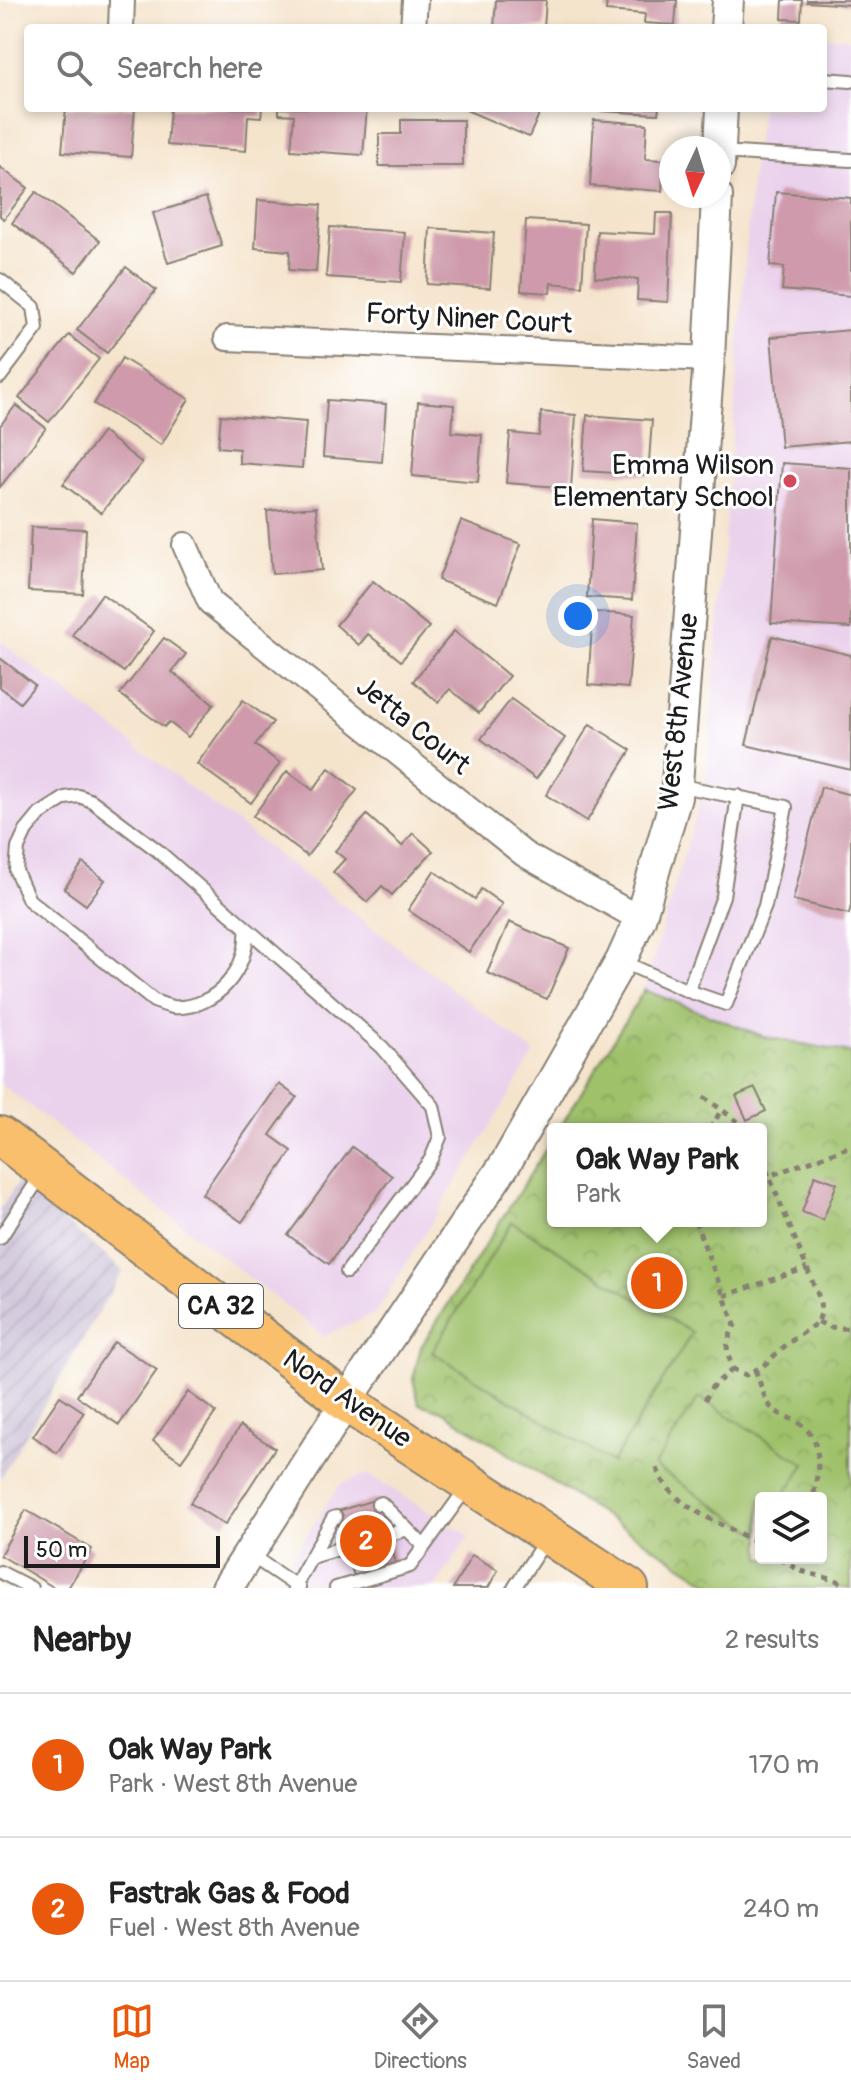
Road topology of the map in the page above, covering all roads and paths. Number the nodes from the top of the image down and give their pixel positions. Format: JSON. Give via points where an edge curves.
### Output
{"nodes":[{"id":1,"x":122,"y":0,"type":"edge"},
{"id":2,"x":415,"y":0,"type":"edge"},
{"id":3,"x":728,"y":0,"type":"edge"},
{"id":4,"x":121,"y":24,"type":"edge"},
{"id":5,"x":413,"y":24,"type":"edge"},
{"id":6,"x":726,"y":24,"type":"edge"},
{"id":7,"x":827,"y":79,"type":"edge"},
{"id":8,"x":851,"y":81,"type":"edge"},
{"id":9,"x":722,"y":112,"type":"edge"},
{"id":10,"x":721,"y":136,"type":"edge"},
{"id":11,"x":731,"y":153,"type":"edge"},
{"id":12,"x":851,"y":160,"type":"edge"},
{"id":13,"x":716,"y":208,"type":"edge"},
{"id":14,"x":0,"y":280,"type":"edge"},
{"id":15,"x":227,"y":338,"type":"dead end"},
{"id":16,"x":709,"y":359,"type":"junction"},
{"id":17,"x":0,"y":377,"type":"edge"},
{"id":18,"x":185,"y":545,"type":"dead end"},
{"id":19,"x":677,"y":785,"type":"junction"},
{"id":20,"x":738,"y":796,"type":"junction"},
{"id":21,"x":0,"y":871,"type":"edge"},
{"id":22,"x":16,"y":871,"type":"junction"},
{"id":23,"x":640,"y":919,"type":"junction"},
{"id":24,"x":246,"y":928,"type":"junction"},
{"id":25,"x":621,"y":961,"type":"junction"},
{"id":26,"x":688,"y":991,"type":"junction"},
{"id":27,"x":704,"y":1097,"type":"dead end"},
{"id":28,"x":722,"y":1109,"type":"junction"},
{"id":29,"x":714,"y":1123,"type":"edge"},
{"id":30,"x":740,"y":1123,"type":"edge"},
{"id":31,"x":0,"y":1136,"type":"edge"},
{"id":32,"x":851,"y":1146,"type":"edge"},
{"id":33,"x":44,"y":1170,"type":"junction"},
{"id":34,"x":767,"y":1172,"type":"edge"},
{"id":35,"x":769,"y":1176,"type":"junction"},
{"id":36,"x":697,"y":1227,"type":"edge"},
{"id":37,"x":0,"y":1238,"type":"edge"},
{"id":38,"x":807,"y":1268,"type":"junction"},
{"id":39,"x":347,"y":1272,"type":"dead end"},
{"id":40,"x":724,"y":1296,"type":"junction"},
{"id":41,"x":818,"y":1322,"type":"junction"},
{"id":42,"x":851,"y":1329,"type":"edge"},
{"id":43,"x":733,"y":1369,"type":"junction"},
{"id":44,"x":755,"y":1370,"type":"junction"},
{"id":45,"x":705,"y":1400,"type":"dead end"},
{"id":46,"x":346,"y":1402,"type":"junction"},
{"id":47,"x":657,"y":1468,"type":"dead end"},
{"id":48,"x":470,"y":1484,"type":"junction"},
{"id":49,"x":814,"y":1492,"type":"edge"},
{"id":50,"x":378,"y":1504,"type":"dead end"},
{"id":51,"x":336,"y":1517,"type":"dead end"},
{"id":52,"x":407,"y":1529,"type":"junction"},
{"id":53,"x":388,"y":1535,"type":"dead end"},
{"id":54,"x":549,"y":1535,"type":"junction"},
{"id":55,"x":755,"y":1536,"type":"edge"},
{"id":56,"x":753,"y":1541,"type":"joint"},
{"id":57,"x":424,"y":1546,"type":"junction"},
{"id":58,"x":345,"y":1547,"type":"dead end"},
{"id":59,"x":248,"y":1554,"type":"junction"},
{"id":60,"x":312,"y":1557,"type":"junction"},
{"id":61,"x":790,"y":1564,"type":"edge"},
{"id":62,"x":0,"y":1572,"type":"edge"},
{"id":63,"x":31,"y":1588,"type":"edge"},
{"id":64,"x":227,"y":1588,"type":"edge"},
{"id":65,"x":296,"y":1588,"type":"edge"},
{"id":66,"x":336,"y":1588,"type":"edge"},
{"id":67,"x":514,"y":1588,"type":"edge"},
{"id":68,"x":629,"y":1588,"type":"edge"},
{"id":69,"x":847,"y":1588,"type":"edge"}],
"edges":[{"from":1,"to":4,"type":"street"},
{"from":2,"to":5,"type":"street"},
{"from":3,"to":6,"type":"street"},
{"from":7,"to":8,"type":"lane"},
{"from":9,"to":10,"type":"street"},
{"from":11,"to":12,"type":"lane"},
{"from":13,"to":16,"type":"street","name":"West 8th Avenue"},
{"from":14,"to":17,"type":"lane","via":[[34,307],[37,328]]},
{"from":15,"to":16,"type":"street","name":"Forty Niner Court"},
{"from":16,"to":19,"type":"street","name":"West 8th Avenue"},
{"from":18,"to":23,"type":"street","name":"Jetta Court","via":[[210,602],[524,854]]},
{"from":19,"to":20,"type":"lane"},
{"from":19,"to":23,"type":"street","name":"West 8th Avenue"},
{"from":20,"to":26,"type":"lane","via":[[723,896]]},
{"from":20,"to":26,"type":"lane","via":[[786,807],[765,906],[726,1004]]},
{"from":21,"to":22,"type":"lane"},
{"from":22,"to":24,"type":"lane","via":[[26,831],[50,806],[79,796],[157,850]]},
{"from":22,"to":24,"type":"lane","via":[[29,900],[154,1001],[172,1007],[217,994],[231,981],[245,957]]},
{"from":23,"to":25,"type":"street","name":"West 8th Avenue"},
{"from":24,"to":39,"type":"lane","via":[[382,1047],[433,1106],[440,1137],[431,1159]]},
{"from":25,"to":26,"type":"lane"},
{"from":25,"to":46,"type":"street","name":"West 8th Avenue","via":[[507,1161]]},
{"from":27,"to":28,"type":"path"},
{"from":28,"to":29,"type":"path"},
{"from":28,"to":30,"type":"path"},
{"from":31,"to":33,"type":"main road","name":"Nord Avenue","number":"CA 32"},
{"from":32,"to":35,"type":"path"},
{"from":33,"to":37,"type":"lane"},
{"from":33,"to":46,"type":"main road","name":"Nord Avenue","number":"CA 32"},
{"from":34,"to":35,"type":"path"},
{"from":35,"to":38,"type":"path"},
{"from":36,"to":40,"type":"path"},
{"from":38,"to":40,"type":"path"},
{"from":38,"to":41,"type":"path","via":[[820,1300]]},
{"from":40,"to":43,"type":"path","via":[[735,1325],[726,1343]]},
{"from":41,"to":42,"type":"path"},
{"from":41,"to":44,"type":"path"},
{"from":43,"to":44,"type":"path","via":[[746,1375]]},
{"from":43,"to":45,"type":"path"},
{"from":44,"to":49,"type":"path","via":[[774,1410],[803,1426],[817,1444]]},
{"from":46,"to":48,"type":"main road","name":"Nord Avenue","number":"CA 32"},
{"from":46,"to":59,"type":"street","name":"West 8th Avenue"},
{"from":47,"to":56,"type":"path","via":[[677,1497]]},
{"from":48,"to":54,"type":"main road","name":"Nord Avenue","number":"CA 32"},
{"from":48,"to":57,"type":"lane"},
{"from":50,"to":52,"type":"lane"},
{"from":51,"to":60,"type":"lane"},
{"from":52,"to":53,"type":"lane"},
{"from":52,"to":57,"type":"lane"},
{"from":54,"to":67,"type":"lane"},
{"from":54,"to":68,"type":"main road","name":"Nord Avenue","number":"CA 32"},
{"from":55,"to":56,"type":"path"},
{"from":57,"to":66,"type":"lane","via":[[410,1566]]},
{"from":58,"to":60,"type":"lane"},
{"from":59,"to":64,"type":"street","name":"West 8th Avenue"},
{"from":59,"to":65,"type":"lane"},
{"from":60,"to":65,"type":"lane"},
{"from":61,"to":69,"type":"path"},
{"from":62,"to":63,"type":"lane"}]}
